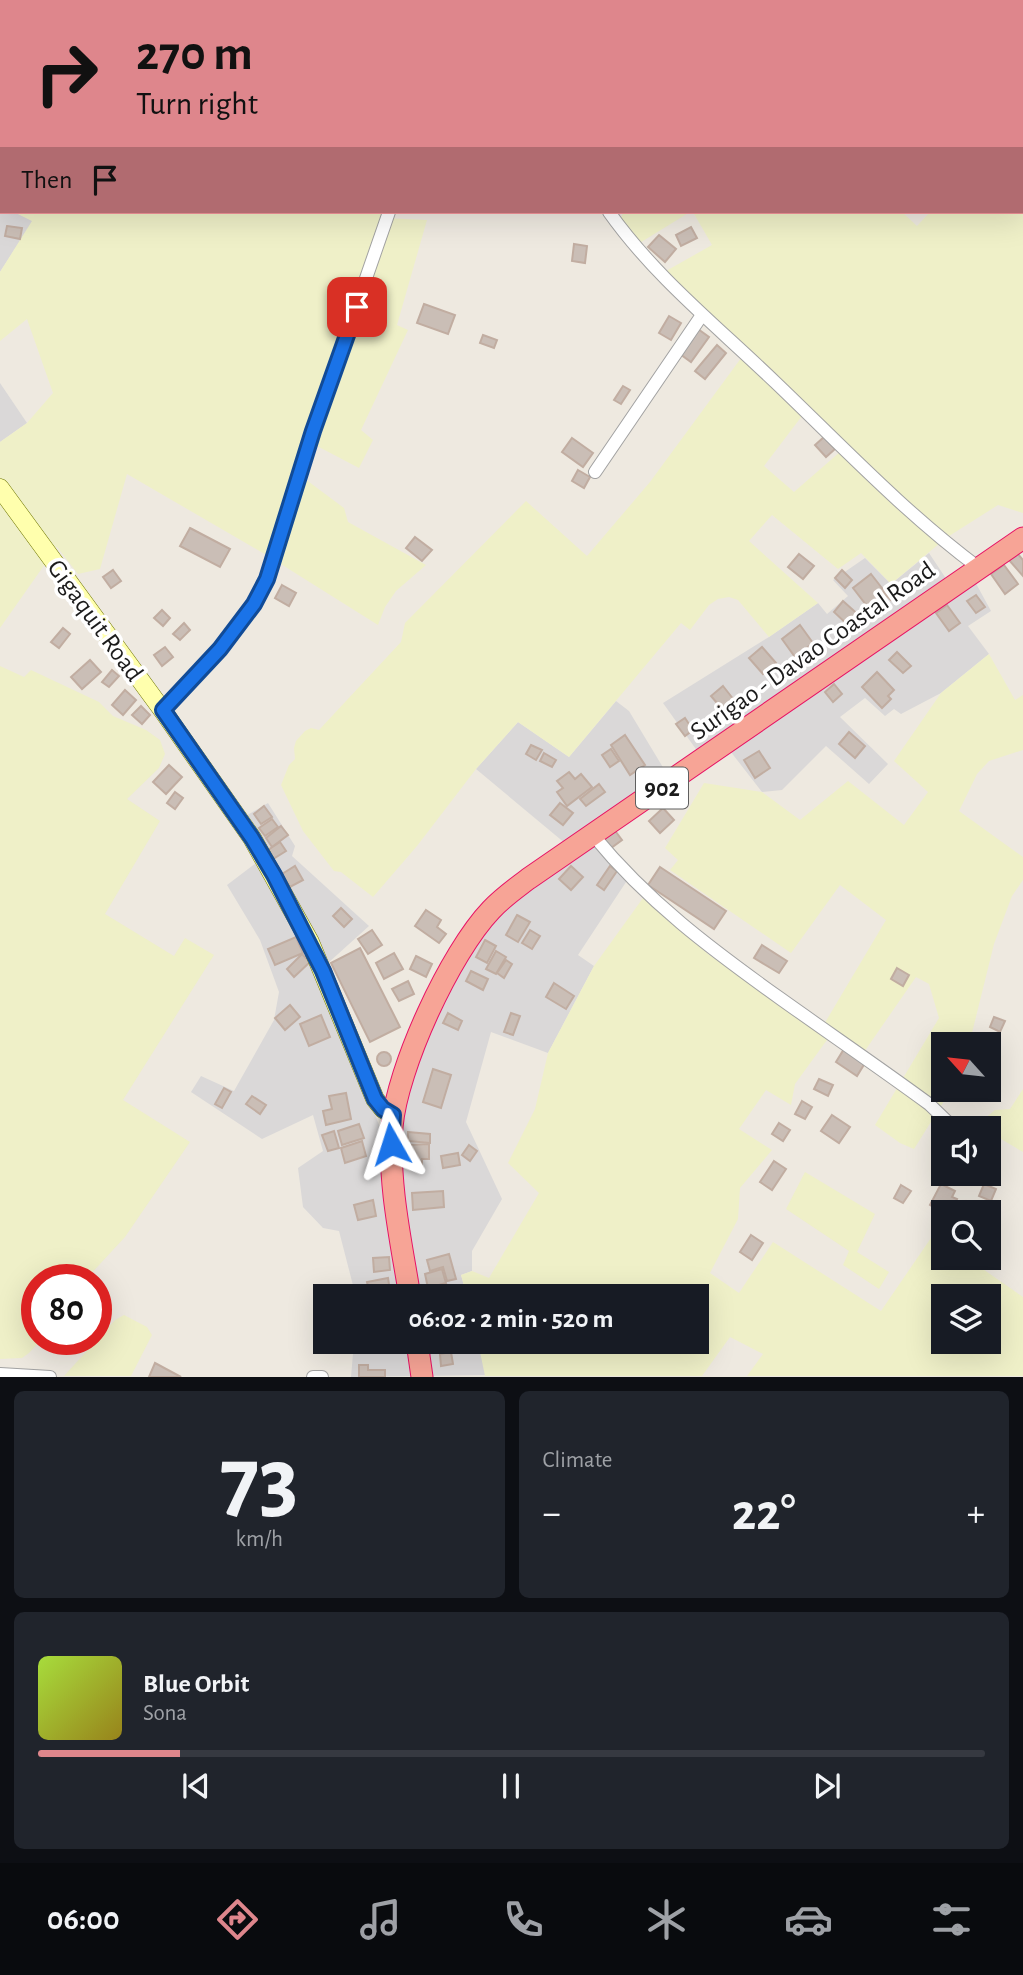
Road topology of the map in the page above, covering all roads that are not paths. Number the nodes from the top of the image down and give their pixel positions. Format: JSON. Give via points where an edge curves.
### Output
{"nodes":[{"id":1,"x":388,"y":214,"type":"edge"},
{"id":2,"x":610,"y":214,"type":"edge"},
{"id":3,"x":702,"y":315,"type":"junction"},
{"id":4,"x":595,"y":471,"type":"dead end"},
{"id":5,"x":0,"y":488,"type":"edge"},
{"id":6,"x":1023,"y":538,"type":"edge"},
{"id":7,"x":979,"y":568,"type":"junction"},
{"id":8,"x":163,"y":710,"type":"junction"},
{"id":9,"x":593,"y":835,"type":"junction"},
{"id":10,"x":393,"y":1115,"type":"junction"},
{"id":11,"x":941,"y":1116,"type":"edge"},
{"id":12,"x":408,"y":1284,"type":"edge"},
{"id":13,"x":419,"y":1354,"type":"edge"},
{"id":14,"x":0,"y":1374,"type":"edge"},
{"id":15,"x":50,"y":1377,"type":"edge"},
{"id":16,"x":313,"y":1377,"type":"edge"},
{"id":17,"x":322,"y":1377,"type":"edge"},
{"id":18,"x":422,"y":1377,"type":"edge"}],
"edges":[{"from":1,"to":8,"type":"street","via":[[267,579],[220,649]]},
{"from":2,"to":3,"type":"street"},
{"from":3,"to":4,"type":"street"},
{"from":3,"to":7,"type":"street","via":[[931,530]]},
{"from":5,"to":8,"type":"main road","name":"Gigaquit Road"},
{"from":6,"to":7,"type":"highway","name":"Surigao - Davao Coastal Road","number":"902"},
{"from":7,"to":9,"type":"highway","name":"Surigao - Davao Coastal Road","number":"902"},
{"from":8,"to":10,"type":"main road","name":"Gigaquit Road","via":[[274,875],[323,971],[375,1099]]},
{"from":9,"to":10,"type":"highway","name":"Surigao - Davao Coastal Road","number":"902","via":[[509,893],[478,926],[420,1032]]},
{"from":9,"to":11,"type":"street","via":[[633,881],[685,928]]},
{"from":10,"to":12,"type":"highway","name":"Surigao - Davao Coastal Road","number":"902","via":[[394,1199]]},
{"from":13,"to":18,"type":"highway"},
{"from":14,"to":15,"type":"street"},
{"from":16,"to":17,"type":"street"}]}
